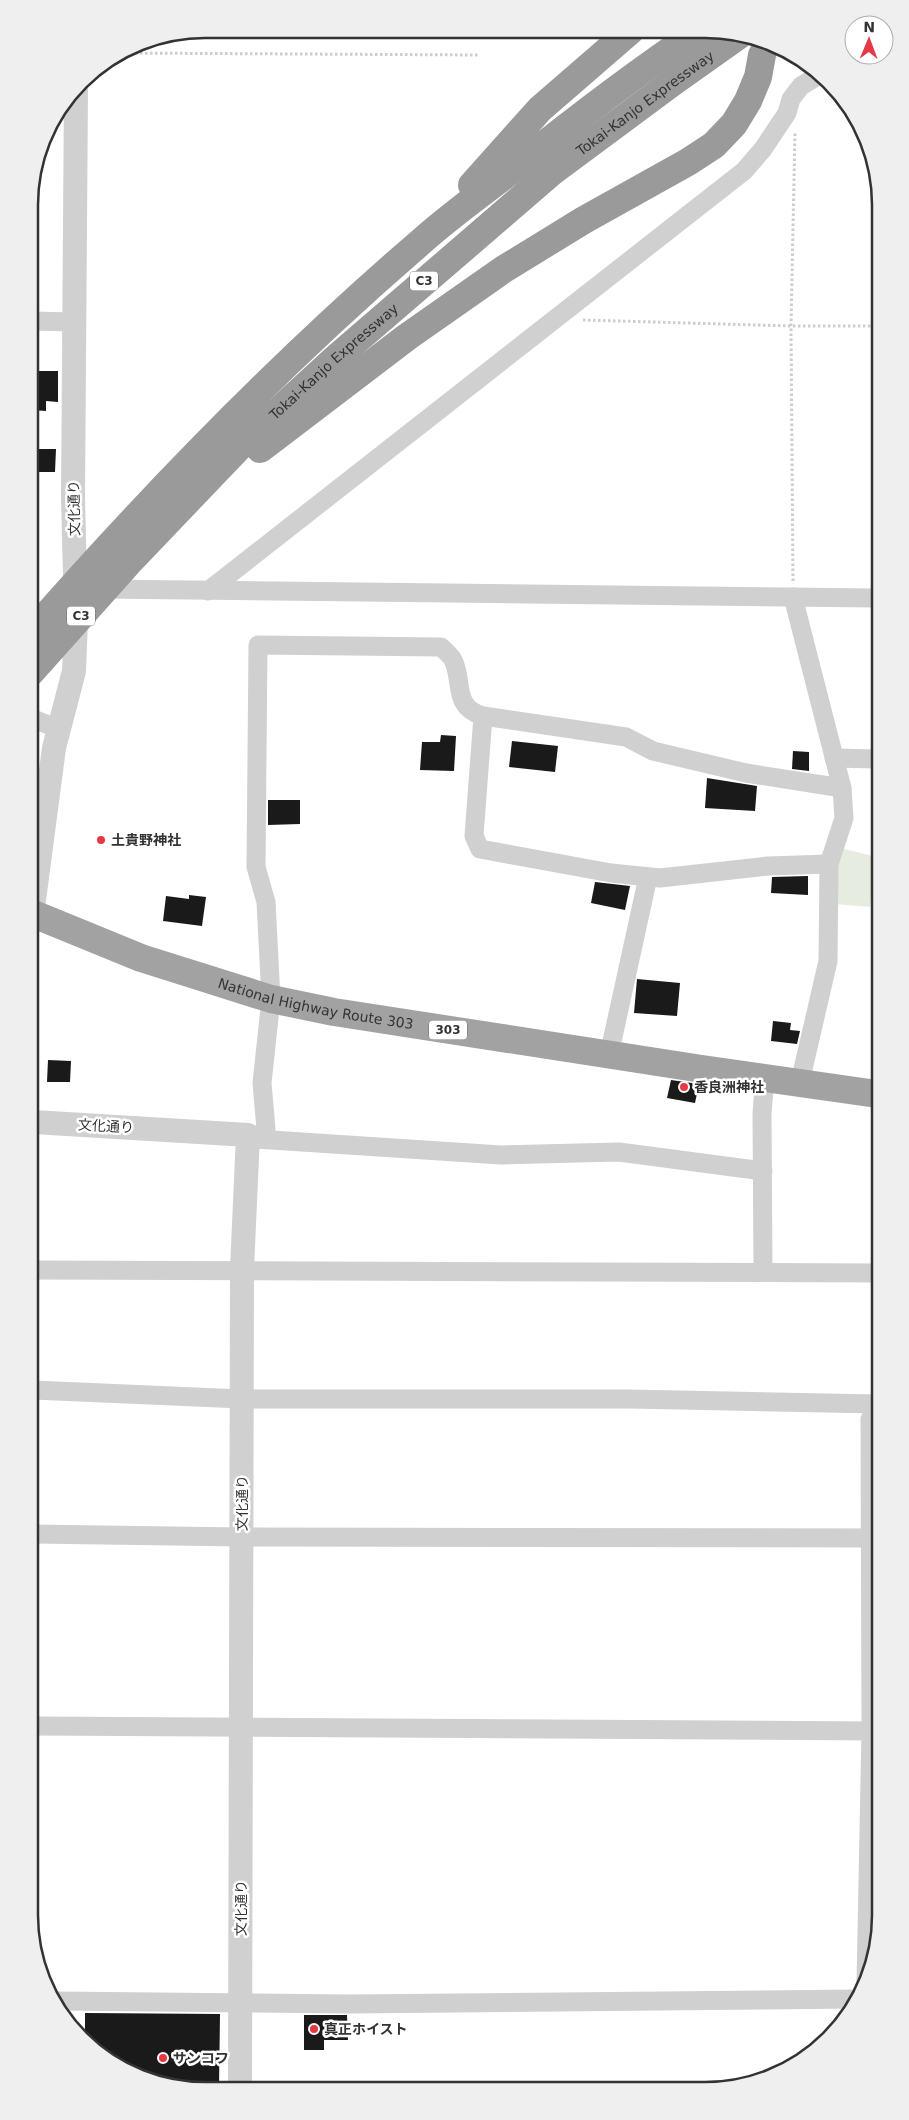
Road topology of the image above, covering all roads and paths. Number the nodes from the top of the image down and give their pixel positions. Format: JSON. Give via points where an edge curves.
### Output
{"nodes":[{"id":1,"x":622,"y":38,"type":"edge"},
{"id":2,"x":688,"y":38,"type":"edge"},
{"id":3,"x":732,"y":40,"type":"edge"},
{"id":4,"x":134,"y":53,"type":"edge"},
{"id":5,"x":478,"y":55,"type":"dead end"},
{"id":6,"x":762,"y":56,"type":"dead end"},
{"id":7,"x":814,"y":78,"type":"edge"},
{"id":8,"x":76,"y":98,"type":"edge"},
{"id":9,"x":787,"y":113,"type":"junction"},
{"id":10,"x":424,"y":238,"type":"junction"},
{"id":11,"x":554,"y":319,"type":"junction"},
{"id":12,"x":38,"y":321,"type":"edge"},
{"id":13,"x":75,"y":322,"type":"junction"},
{"id":14,"x":791,"y":326,"type":"junction"},
{"id":15,"x":872,"y":326,"type":"edge"},
{"id":16,"x":171,"y":518,"type":"junction"},
{"id":17,"x":121,"y":551,"type":"junction"},
{"id":18,"x":75,"y":589,"type":"junction"},
{"id":19,"x":208,"y":591,"type":"junction"},
{"id":20,"x":793,"y":597,"type":"junction"},
{"id":21,"x":872,"y":598,"type":"edge"},
{"id":22,"x":38,"y":627,"type":"edge"},
{"id":23,"x":38,"y":663,"type":"edge"},
{"id":24,"x":482,"y":716,"type":"junction"},
{"id":25,"x":38,"y":721,"type":"edge"},
{"id":26,"x":59,"y":729,"type":"junction"},
{"id":27,"x":834,"y":758,"type":"junction"},
{"id":28,"x":872,"y":759,"type":"edge"},
{"id":29,"x":842,"y":788,"type":"junction"},
{"id":30,"x":829,"y":864,"type":"junction"},
{"id":31,"x":38,"y":869,"type":"edge"},
{"id":32,"x":648,"y":877,"type":"junction"},
{"id":33,"x":38,"y":919,"type":"edge"},
{"id":34,"x":271,"y":999,"type":"junction"},
{"id":35,"x":609,"y":1055,"type":"junction"},
{"id":36,"x":765,"y":1078,"type":"junction"},
{"id":37,"x":800,"y":1082,"type":"junction"},
{"id":38,"x":871,"y":1093,"type":"edge"},
{"id":39,"x":38,"y":1122,"type":"edge"},
{"id":40,"x":763,"y":1171,"type":"junction"},
{"id":41,"x":242,"y":1269,"type":"junction"},
{"id":42,"x":38,"y":1270,"type":"edge"},
{"id":43,"x":763,"y":1271,"type":"junction"},
{"id":44,"x":871,"y":1273,"type":"edge"},
{"id":45,"x":38,"y":1390,"type":"edge"},
{"id":46,"x":242,"y":1399,"type":"junction"},
{"id":47,"x":871,"y":1406,"type":"edge"},
{"id":48,"x":871,"y":1416,"type":"edge"},
{"id":49,"x":871,"y":1449,"type":"edge"},
{"id":50,"x":38,"y":1534,"type":"edge"},
{"id":51,"x":242,"y":1537,"type":"junction"},
{"id":52,"x":871,"y":1538,"type":"edge"},
{"id":53,"x":38,"y":1726,"type":"edge"},
{"id":54,"x":241,"y":1726,"type":"junction"},
{"id":55,"x":871,"y":1730,"type":"edge"},
{"id":56,"x":871,"y":1809,"type":"edge"},
{"id":57,"x":866,"y":1958,"type":"edge"},
{"id":58,"x":848,"y":2000,"type":"edge"},
{"id":59,"x":61,"y":2001,"type":"edge"},
{"id":60,"x":240,"y":2003,"type":"junction"},
{"id":61,"x":240,"y":2082,"type":"edge"}],
"edges":[{"from":1,"to":10,"type":"highway","via":[[540,108]]},
{"from":2,"to":10,"type":"highway","name":"Tokai-Kanjo Expressway","number":"C3"},
{"from":3,"to":16,"type":"highway","name":"Tokai-Kanjo Expressway","number":"C3","via":[[553,172],[450,258],[238,448]]},
{"from":4,"to":5,"type":"path"},
{"from":6,"to":16,"type":"highway","via":[[748,101],[734,124],[714,144],[584,220],[453,303]]},
{"from":7,"to":9,"type":"street","via":[[801,86]]},
{"from":8,"to":13,"type":"street","name":"文化通り"},
{"from":9,"to":11,"type":"street","via":[[744,171]]},
{"from":9,"to":14,"type":"path","via":[[795,122]]},
{"from":10,"to":17,"type":"highway","name":"Tokai-Kanjo Expressway","number":"C3","via":[[223,425]]},
{"from":11,"to":14,"type":"path"},
{"from":11,"to":19,"type":"street"},
{"from":12,"to":13,"type":"street"},
{"from":13,"to":18,"type":"street","name":"文化通り"},
{"from":14,"to":15,"type":"path"},
{"from":14,"to":20,"type":"path"},
{"from":16,"to":17,"type":"highway","name":"Tokai-Kanjo Expressway","number":"C3"},
{"from":17,"to":22,"type":"highway","name":"Tokai-Kanjo Expressway","number":"C3"},
{"from":17,"to":23,"type":"highway","name":"Tokai-Kanjo Expressway","number":"C3"},
{"from":18,"to":19,"type":"street"},
{"from":18,"to":26,"type":"street","name":"文化通り","via":[[74,671]]},
{"from":19,"to":20,"type":"street"},
{"from":20,"to":21,"type":"street"},
{"from":20,"to":27,"type":"street"},
{"from":24,"to":29,"type":"street","via":[[626,737],[662,754],[746,773]]},
{"from":24,"to":32,"type":"street","via":[[474,836],[480,849]]},
{"from":24,"to":34,"type":"street","via":[[471,713],[462,700],[454,660],[441,647],[258,645],[256,867],[266,902]]},
{"from":25,"to":26,"type":"street"},
{"from":26,"to":31,"type":"street","name":"文化通り"},
{"from":27,"to":28,"type":"street"},
{"from":27,"to":29,"type":"street"},
{"from":29,"to":30,"type":"street","via":[[844,818]]},
{"from":30,"to":32,"type":"street"},
{"from":30,"to":37,"type":"street","via":[[828,961]]},
{"from":32,"to":35,"type":"street"},
{"from":33,"to":34,"type":"highway","name":"National Highway Route 303","number":"303","via":[[141,958]]},
{"from":34,"to":35,"type":"highway","name":"National Highway Route 303","number":"303","via":[[334,1012]]},
{"from":34,"to":40,"type":"street","via":[[262,1083],[266,1129],[256,1139],[501,1155],[619,1152]]},
{"from":35,"to":36,"type":"highway","name":"National Highway Route 303","number":"303"},
{"from":36,"to":37,"type":"highway","name":"National Highway Route 303","number":"303"},
{"from":36,"to":40,"type":"street"},
{"from":37,"to":38,"type":"highway","name":"National Highway Route 303","number":"303"},
{"from":39,"to":41,"type":"street","name":"文化通り","via":[[248,1135]]},
{"from":40,"to":43,"type":"street"},
{"from":41,"to":42,"type":"street"},
{"from":41,"to":43,"type":"street"},
{"from":41,"to":46,"type":"street","name":"文化通り"},
{"from":43,"to":44,"type":"street"},
{"from":45,"to":46,"type":"street"},
{"from":46,"to":47,"type":"street","via":[[630,1399]]},
{"from":46,"to":51,"type":"street","name":"文化通り"},
{"from":48,"to":49,"type":"street"},
{"from":50,"to":51,"type":"street"},
{"from":51,"to":52,"type":"street"},
{"from":51,"to":54,"type":"street","name":"文化通り"},
{"from":53,"to":54,"type":"street"},
{"from":54,"to":55,"type":"street"},
{"from":54,"to":60,"type":"street","name":"文化通り"},
{"from":56,"to":57,"type":"street"},
{"from":58,"to":60,"type":"street"},
{"from":59,"to":60,"type":"street"},
{"from":60,"to":61,"type":"street","name":"文化通り"}]}
